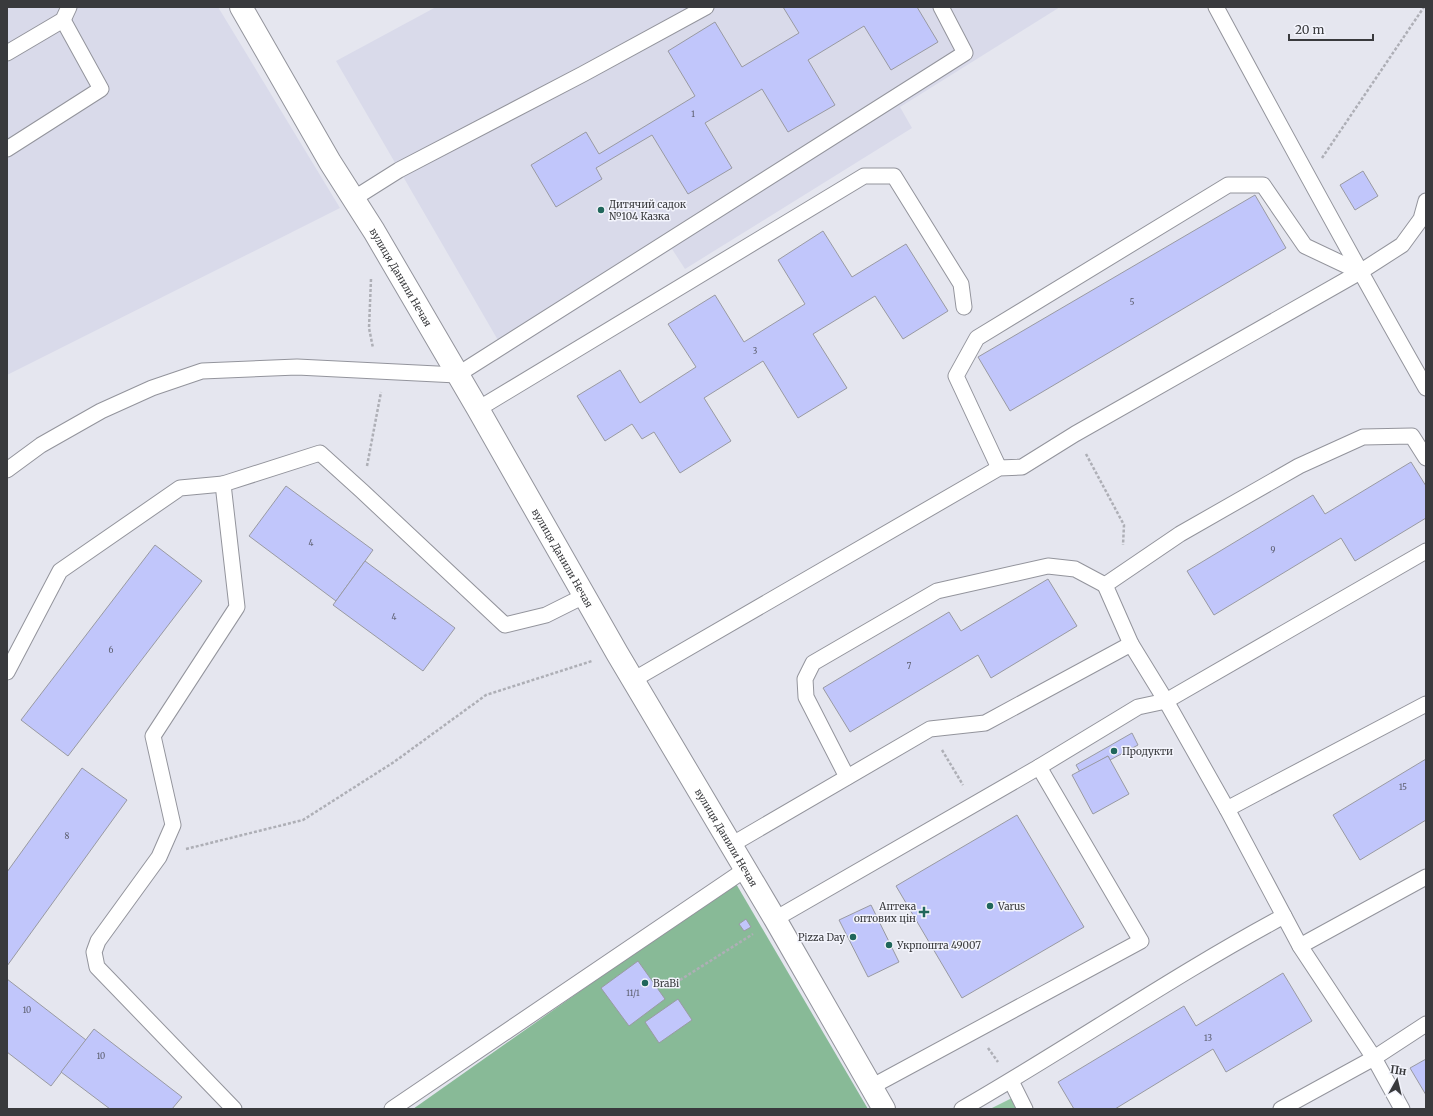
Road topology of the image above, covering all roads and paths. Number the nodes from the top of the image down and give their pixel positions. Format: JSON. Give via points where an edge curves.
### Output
{"nodes":[{"id":1,"x":241,"y":7,"type":"edge"},
{"id":2,"x":706,"y":7,"type":"edge"},
{"id":3,"x":941,"y":7,"type":"edge"},
{"id":4,"x":1216,"y":7,"type":"edge"},
{"id":5,"x":1424,"y":7,"type":"edge"},
{"id":6,"x":66,"y":14,"type":"edge"},
{"id":7,"x":7,"y":53,"type":"edge"},
{"id":8,"x":7,"y":149,"type":"edge"},
{"id":9,"x":1308,"y":179,"type":"junction"},
{"id":10,"x":353,"y":199,"type":"junction"},
{"id":11,"x":1426,"y":201,"type":"edge"},
{"id":12,"x":1360,"y":272,"type":"junction"},
{"id":13,"x":964,"y":307,"type":"dead end"},
{"id":14,"x":457,"y":375,"type":"junction"},
{"id":15,"x":1426,"y":388,"type":"edge"},
{"id":16,"x":478,"y":409,"type":"junction"},
{"id":17,"x":1075,"y":434,"type":"junction"},
{"id":18,"x":1426,"y":458,"type":"edge"},
{"id":19,"x":999,"y":468,"type":"junction"},
{"id":20,"x":7,"y":470,"type":"edge"},
{"id":21,"x":223,"y":484,"type":"junction"},
{"id":22,"x":1124,"y":525,"type":"dead end"},
{"id":23,"x":1426,"y":551,"type":"edge"},
{"id":24,"x":1105,"y":585,"type":"junction"},
{"id":25,"x":584,"y":596,"type":"junction"},
{"id":26,"x":1131,"y":644,"type":"junction"},
{"id":27,"x":617,"y":653,"type":"junction"},
{"id":28,"x":7,"y":672,"type":"edge"},
{"id":29,"x":633,"y":680,"type":"junction"},
{"id":30,"x":1166,"y":701,"type":"junction"},
{"id":31,"x":1426,"y":704,"type":"edge"},
{"id":32,"x":930,"y":729,"type":"junction"},
{"id":33,"x":1039,"y":767,"type":"junction"},
{"id":34,"x":847,"y":777,"type":"junction"},
{"id":35,"x":974,"y":804,"type":"junction"},
{"id":36,"x":1227,"y":809,"type":"junction"},
{"id":37,"x":731,"y":845,"type":"junction"},
{"id":38,"x":159,"y":857,"type":"junction"},
{"id":39,"x":746,"y":869,"type":"junction"},
{"id":40,"x":1426,"y":877,"type":"edge"},
{"id":41,"x":1284,"y":916,"type":"junction"},
{"id":42,"x":775,"y":919,"type":"junction"},
{"id":43,"x":1300,"y":946,"type":"junction"},
{"id":44,"x":680,"y":980,"type":"dead end"},
{"id":45,"x":1426,"y":1024,"type":"edge"},
{"id":46,"x":977,"y":1031,"type":"junction"},
{"id":47,"x":1374,"y":1058,"type":"junction"},
{"id":48,"x":1011,"y":1081,"type":"junction"},
{"id":49,"x":871,"y":1087,"type":"junction"},
{"id":50,"x":234,"y":1109,"type":"edge"},
{"id":51,"x":392,"y":1109,"type":"edge"},
{"id":52,"x":884,"y":1109,"type":"edge"},
{"id":53,"x":962,"y":1109,"type":"edge"},
{"id":54,"x":1025,"y":1109,"type":"edge"},
{"id":55,"x":1281,"y":1109,"type":"edge"},
{"id":56,"x":1402,"y":1109,"type":"edge"}],
"edges":[{"from":1,"to":10,"type":"street","name":"вулиця Данили Нечая"},
{"from":2,"to":10,"type":"lane","via":[[399,170]]},
{"from":3,"to":14,"type":"lane","via":[[965,53]]},
{"from":4,"to":9,"type":"lane"},
{"from":5,"to":9,"type":"path"},
{"from":6,"to":7,"type":"lane"},
{"from":6,"to":8,"type":"lane","via":[[101,89]]},
{"from":9,"to":12,"type":"lane"},
{"from":10,"to":14,"type":"street","name":"вулиця Данили Нечая"},
{"from":11,"to":12,"type":"lane","via":[[1421,219],[1402,245]]},
{"from":12,"to":15,"type":"lane"},
{"from":12,"to":17,"type":"lane"},
{"from":12,"to":19,"type":"lane","via":[[1305,246],[1263,184],[1228,185],[977,338],[956,376]]},
{"from":13,"to":16,"type":"lane","via":[[961,284],[894,176],[864,176]]},
{"from":14,"to":16,"type":"street","name":"вулиця Данили Нечая"},
{"from":14,"to":20,"type":"lane","via":[[297,367],[202,371],[152,388],[101,411],[41,445]]},
{"from":16,"to":25,"type":"street","name":"вулиця Данили Нечая"},
{"from":17,"to":19,"type":"lane","via":[[1022,467]]},
{"from":17,"to":22,"type":"path"},
{"from":18,"to":24,"type":"lane","via":[[1412,436],[1363,437],[1299,466],[1180,534]]},
{"from":19,"to":29,"type":"lane"},
{"from":21,"to":25,"type":"lane","via":[[320,454],[362,490],[505,625],[546,615]]},
{"from":21,"to":28,"type":"lane","via":[[180,488],[60,571]]},
{"from":21,"to":38,"type":"lane","via":[[237,607],[153,736],[173,825]]},
{"from":23,"to":30,"type":"lane"},
{"from":24,"to":26,"type":"lane"},
{"from":24,"to":34,"type":"lane","via":[[1075,568],[1048,566],[937,591],[813,663],[805,679],[806,696]]},
{"from":25,"to":27,"type":"street","name":"вулиця Данили Нечая"},
{"from":26,"to":30,"type":"lane"},
{"from":26,"to":32,"type":"lane","via":[[985,723]]},
{"from":27,"to":29,"type":"street","name":"вулиця Данили Нечая"},
{"from":27,"to":38,"type":"path","via":[[486,695],[394,762],[303,820]]},
{"from":29,"to":37,"type":"street","name":"вулиця Данили Нечая"},
{"from":30,"to":33,"type":"lane","via":[[1138,707]]},
{"from":30,"to":36,"type":"lane"},
{"from":31,"to":36,"type":"lane"},
{"from":32,"to":34,"type":"lane"},
{"from":32,"to":35,"type":"path"},
{"from":33,"to":35,"type":"lane"},
{"from":33,"to":46,"type":"lane","via":[[1141,941]]},
{"from":34,"to":37,"type":"lane"},
{"from":35,"to":42,"type":"lane"},
{"from":36,"to":41,"type":"lane"},
{"from":37,"to":39,"type":"street","name":"вулиця Данили Нечая"},
{"from":38,"to":50,"type":"lane","via":[[98,941],[94,952],[97,967]]},
{"from":39,"to":42,"type":"street","name":"вулиця Данили Нечая"},
{"from":39,"to":51,"type":"lane"},
{"from":40,"to":43,"type":"lane"},
{"from":41,"to":43,"type":"lane"},
{"from":41,"to":48,"type":"lane","via":[[1229,946]]},
{"from":42,"to":44,"type":"path"},
{"from":42,"to":49,"type":"street","name":"вулиця Данили Нечая"},
{"from":43,"to":47,"type":"lane"},
{"from":45,"to":47,"type":"lane"},
{"from":46,"to":48,"type":"path"},
{"from":46,"to":49,"type":"lane"},
{"from":47,"to":55,"type":"lane"},
{"from":47,"to":56,"type":"lane"},
{"from":48,"to":53,"type":"lane"},
{"from":48,"to":54,"type":"lane"},
{"from":49,"to":52,"type":"street","name":"вулиця Данили Нечая"}]}
